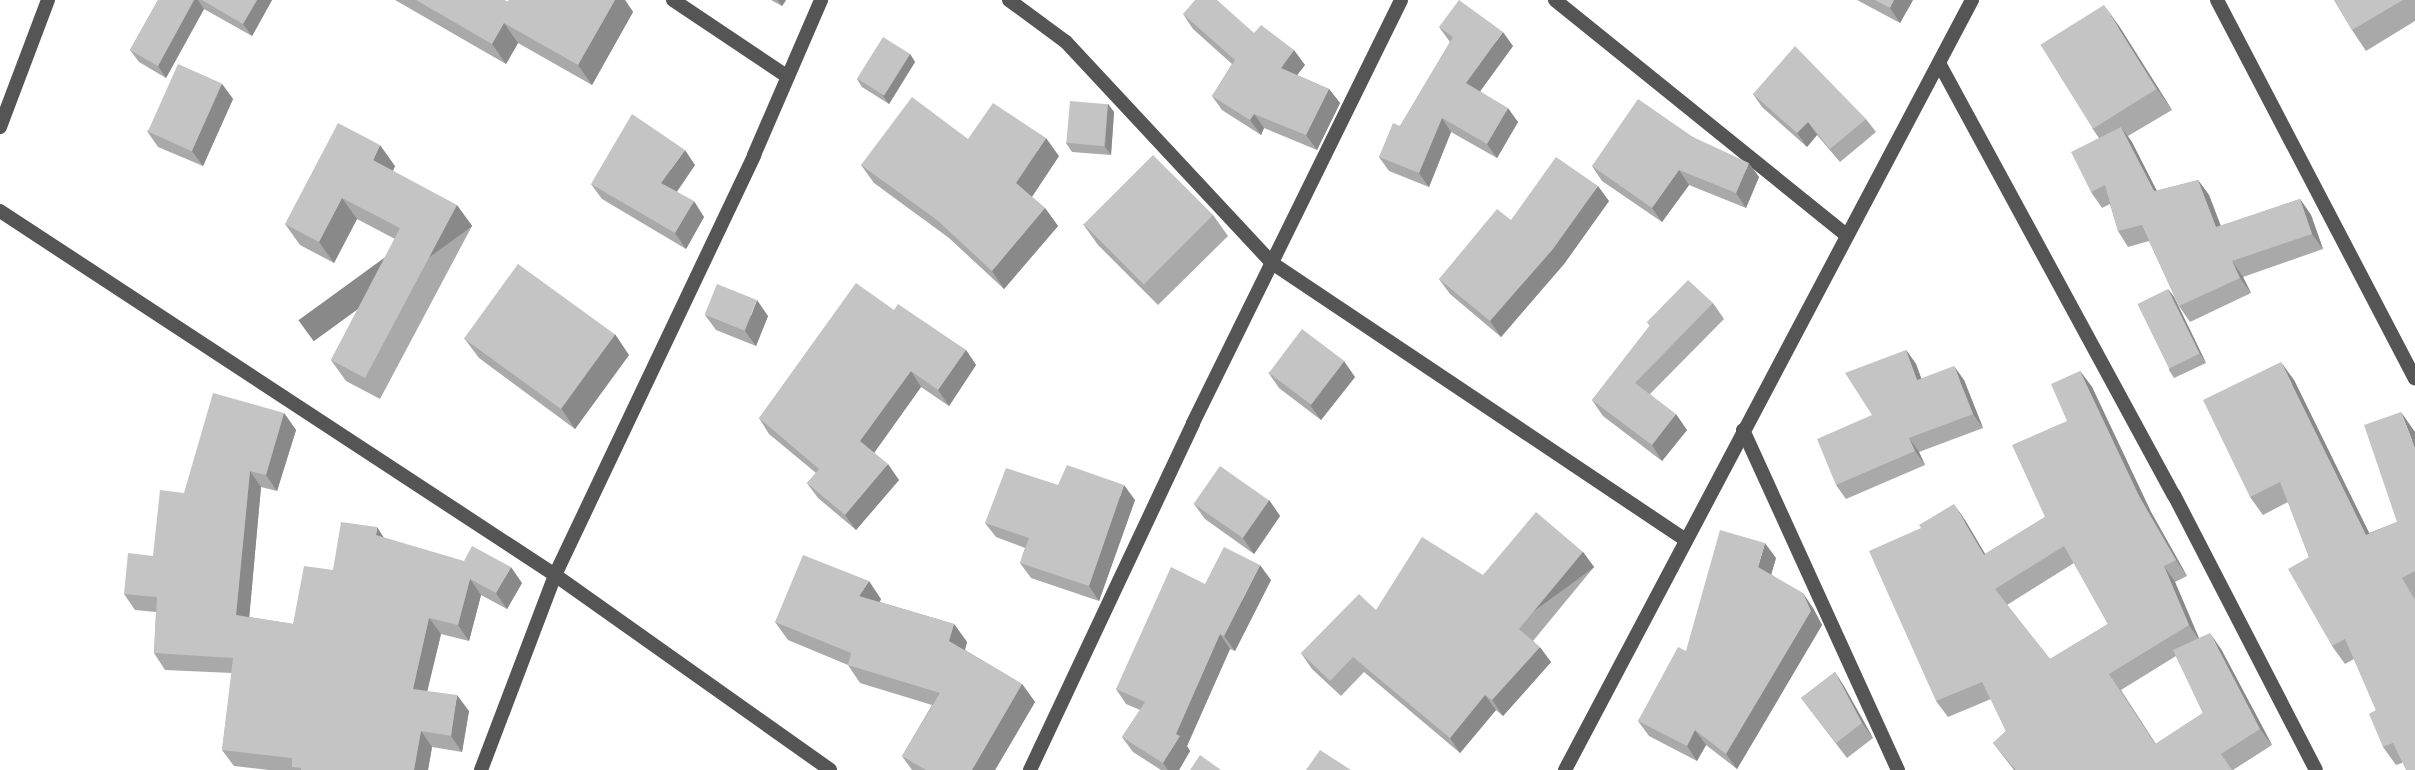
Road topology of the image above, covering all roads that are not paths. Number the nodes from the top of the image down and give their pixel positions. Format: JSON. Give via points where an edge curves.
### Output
{"nodes":[{"id":1,"x":48,"y":0,"type":"edge"},
{"id":2,"x":673,"y":0,"type":"edge"},
{"id":3,"x":821,"y":0,"type":"edge"},
{"id":4,"x":1009,"y":0,"type":"edge"},
{"id":5,"x":1401,"y":0,"type":"edge"},
{"id":6,"x":1555,"y":0,"type":"edge"},
{"id":7,"x":1972,"y":0,"type":"edge"},
{"id":8,"x":2217,"y":0,"type":"edge"},
{"id":9,"x":1939,"y":63,"type":"junction"},
{"id":10,"x":788,"y":77,"type":"junction"},
{"id":11,"x":0,"y":127,"type":"edge"},
{"id":12,"x":0,"y":211,"type":"edge"},
{"id":13,"x":1847,"y":236,"type":"junction"},
{"id":14,"x":1272,"y":263,"type":"junction"},
{"id":15,"x":2415,"y":378,"type":"edge"},
{"id":16,"x":1743,"y":429,"type":"junction"},
{"id":17,"x":1685,"y":540,"type":"junction"},
{"id":18,"x":555,"y":575,"type":"junction"},
{"id":19,"x":1895,"y":768,"type":"edge"},
{"id":20,"x":481,"y":770,"type":"edge"},
{"id":21,"x":830,"y":770,"type":"edge"},
{"id":22,"x":1030,"y":770,"type":"edge"},
{"id":23,"x":1565,"y":770,"type":"edge"},
{"id":24,"x":2316,"y":770,"type":"edge"}],
"edges":[{"from":1,"to":11,"type":"street"},
{"from":2,"to":10,"type":"street"},
{"from":3,"to":10,"type":"street"},
{"from":4,"to":14,"type":"street","via":[[1066,42]]},
{"from":5,"to":14,"type":"street"},
{"from":6,"to":13,"type":"street"},
{"from":7,"to":9,"type":"street"},
{"from":8,"to":15,"type":"street"},
{"from":9,"to":13,"type":"street"},
{"from":9,"to":24,"type":"street","via":[[2174,495]]},
{"from":10,"to":18,"type":"street"},
{"from":12,"to":18,"type":"street"},
{"from":13,"to":16,"type":"street"},
{"from":14,"to":17,"type":"street"},
{"from":14,"to":22,"type":"street"},
{"from":16,"to":17,"type":"street"},
{"from":16,"to":19,"type":"street"},
{"from":17,"to":23,"type":"street"},
{"from":18,"to":20,"type":"street"},
{"from":18,"to":21,"type":"street"}]}
